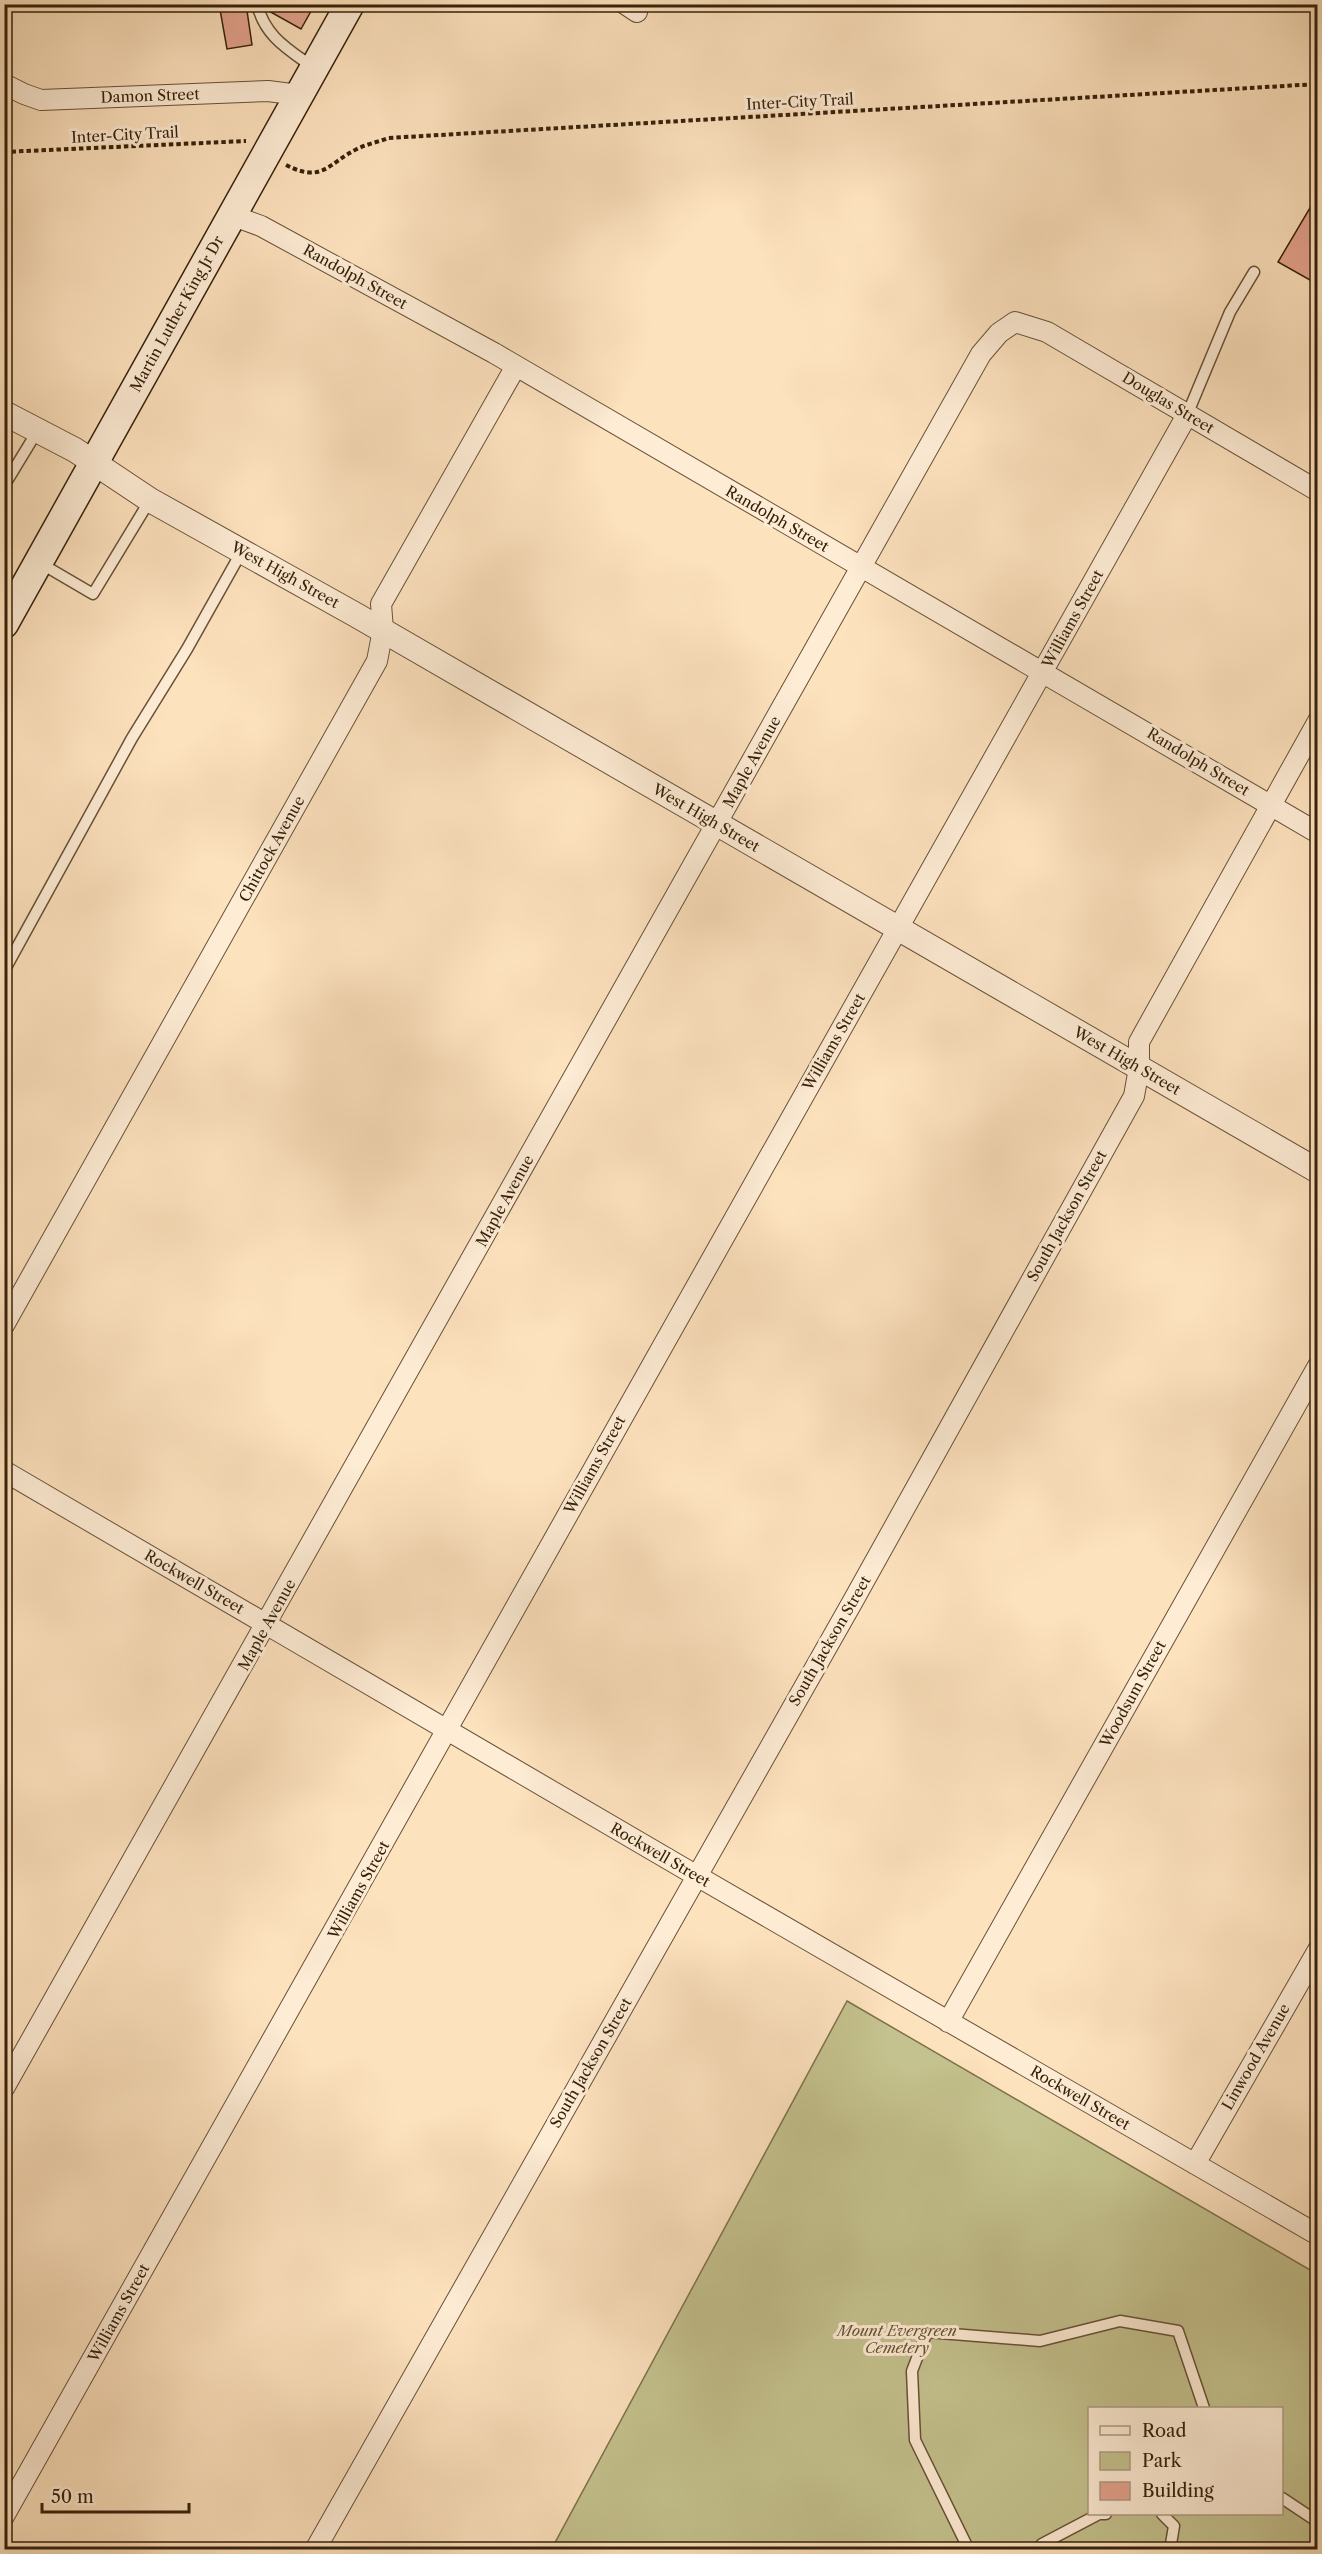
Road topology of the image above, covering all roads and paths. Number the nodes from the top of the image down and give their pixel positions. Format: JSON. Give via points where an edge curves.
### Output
{"nodes":[{"id":1,"x":257,"y":4,"type":"edge"},
{"id":2,"x":350,"y":4,"type":"edge"},
{"id":3,"x":314,"y":69,"type":"junction"},
{"id":4,"x":4,"y":84,"type":"edge"},
{"id":5,"x":1317,"y":84,"type":"edge"},
{"id":6,"x":299,"y":95,"type":"junction"},
{"id":7,"x":246,"y":141,"type":"dead end"},
{"id":8,"x":4,"y":152,"type":"edge"},
{"id":9,"x":293,"y":168,"type":"dead end"},
{"id":10,"x":231,"y":215,"type":"junction"},
{"id":11,"x":1254,"y":272,"type":"dead end"},
{"id":12,"x":1016,"y":322,"type":"joint"},
{"id":13,"x":516,"y":366,"type":"junction"},
{"id":14,"x":4,"y":413,"type":"edge"},
{"id":15,"x":1187,"y":415,"type":"junction"},
{"id":16,"x":38,"y":430,"type":"junction"},
{"id":17,"x":96,"y":464,"type":"junction"},
{"id":18,"x":4,"y":486,"type":"edge"},
{"id":19,"x":1317,"y":491,"type":"edge"},
{"id":20,"x":150,"y":500,"type":"junction"},
{"id":21,"x":242,"y":550,"type":"junction"},
{"id":22,"x":40,"y":563,"type":"junction"},
{"id":23,"x":860,"y":567,"type":"junction"},
{"id":24,"x":13,"y":589,"type":"edge"},
{"id":25,"x":4,"y":624,"type":"edge"},
{"id":26,"x":383,"y":630,"type":"junction"},
{"id":27,"x":1044,"y":672,"type":"junction"},
{"id":28,"x":1317,"y":721,"type":"edge"},
{"id":29,"x":1270,"y":805,"type":"junction"},
{"id":30,"x":718,"y":824,"type":"junction"},
{"id":31,"x":1317,"y":832,"type":"edge"},
{"id":32,"x":898,"y":929,"type":"junction"},
{"id":33,"x":4,"y":971,"type":"edge"},
{"id":34,"x":1139,"y":1068,"type":"junction"},
{"id":35,"x":1317,"y":1171,"type":"edge"},
{"id":36,"x":11,"y":1298,"type":"edge"},
{"id":37,"x":4,"y":1325,"type":"edge"},
{"id":38,"x":1317,"y":1366,"type":"edge"},
{"id":39,"x":4,"y":1471,"type":"edge"},
{"id":40,"x":267,"y":1625,"type":"junction"},
{"id":41,"x":448,"y":1731,"type":"junction"},
{"id":42,"x":697,"y":1876,"type":"junction"},
{"id":43,"x":1317,"y":1950,"type":"edge"},
{"id":44,"x":948,"y":2022,"type":"junction"},
{"id":45,"x":4,"y":2088,"type":"edge"},
{"id":46,"x":1195,"y":2164,"type":"junction"},
{"id":47,"x":1317,"y":2235,"type":"edge"},
{"id":48,"x":1203,"y":2407,"type":"edge"},
{"id":49,"x":1283,"y":2499,"type":"edge"},
{"id":50,"x":1097,"y":2515,"type":"edge"},
{"id":51,"x":1163,"y":2515,"type":"edge"},
{"id":52,"x":4,"y":2516,"type":"edge"},
{"id":53,"x":1317,"y":2522,"type":"edge"},
{"id":54,"x":315,"y":2550,"type":"edge"},
{"id":55,"x":969,"y":2550,"type":"edge"},
{"id":56,"x":1037,"y":2550,"type":"edge"},
{"id":57,"x":1170,"y":2550,"type":"edge"}],
"edges":[{"from":1,"to":3,"type":"lane","via":[[272,37]]},
{"from":2,"to":3,"type":"main road","name":"Martin Luther King Jr Dr"},
{"from":3,"to":6,"type":"main road","name":"Martin Luther King Jr Dr"},
{"from":4,"to":6,"type":"street","name":"Damon Street","via":[[41,100],[268,91]]},
{"from":5,"to":9,"type":"path","name":"Inter-City Trail","via":[[388,138],[357,149],[313,174]]},
{"from":6,"to":10,"type":"main road","name":"Martin Luther King Jr Dr"},
{"from":7,"to":8,"type":"path","name":"Inter-City Trail"},
{"from":10,"to":13,"type":"street","name":"Randolph Street","via":[[261,226]]},
{"from":10,"to":17,"type":"main road","name":"Martin Luther King Jr Dr"},
{"from":11,"to":15,"type":"lane","via":[[1230,312]]},
{"from":12,"to":15,"type":"street","name":"Douglas Street","via":[[1047,332]]},
{"from":12,"to":23,"type":"street","name":"Maple Avenue","via":[[999,333],[981,354]]},
{"from":13,"to":23,"type":"street","name":"Randolph Street"},
{"from":13,"to":26,"type":"street","name":"Chittock Avenue","via":[[381,604]]},
{"from":14,"to":16,"type":"street","name":"West High Street"},
{"from":15,"to":19,"type":"street","name":"Douglas Street"},
{"from":15,"to":27,"type":"street","name":"Williams Street"},
{"from":16,"to":17,"type":"street","name":"West High Street"},
{"from":16,"to":18,"type":"lane"},
{"from":17,"to":20,"type":"street","name":"West High Street"},
{"from":17,"to":22,"type":"main road","name":"Martin Luther King Jr Dr"},
{"from":20,"to":21,"type":"street","name":"West High Street"},
{"from":20,"to":22,"type":"lane","via":[[93,594]]},
{"from":21,"to":26,"type":"street","name":"West High Street"},
{"from":21,"to":33,"type":"lane","via":[[132,738]]},
{"from":22,"to":24,"type":"main road","name":"Martin Luther King Jr Dr"},
{"from":23,"to":27,"type":"street","name":"Randolph Street"},
{"from":23,"to":30,"type":"street","name":"Maple Avenue"},
{"from":24,"to":25,"type":"main road","name":"Martin Luther King Jr Dr"},
{"from":26,"to":30,"type":"street","name":"West High Street"},
{"from":26,"to":36,"type":"street","name":"Chittock Avenue","via":[[377,661]]},
{"from":27,"to":29,"type":"street","name":"Randolph Street"},
{"from":27,"to":32,"type":"street","name":"Williams Street"},
{"from":28,"to":29,"type":"street","name":"South Jackson Street"},
{"from":29,"to":31,"type":"street","name":"Randolph Street"},
{"from":29,"to":34,"type":"street","name":"South Jackson Street","via":[[1139,1042]]},
{"from":30,"to":32,"type":"street","name":"West High Street"},
{"from":30,"to":40,"type":"street","name":"Maple Avenue"},
{"from":32,"to":34,"type":"street","name":"West High Street"},
{"from":32,"to":41,"type":"street","name":"Williams Street"},
{"from":34,"to":35,"type":"street","name":"West High Street"},
{"from":34,"to":42,"type":"street","name":"South Jackson Street","via":[[1134,1096]]},
{"from":36,"to":37,"type":"street","name":"Chittock Avenue"},
{"from":38,"to":44,"type":"street","name":"Woodsum Street"},
{"from":39,"to":40,"type":"street","name":"Rockwell Street"},
{"from":40,"to":41,"type":"street","name":"Rockwell Street"},
{"from":40,"to":45,"type":"street","name":"Maple Avenue"},
{"from":41,"to":42,"type":"street","name":"Rockwell Street"},
{"from":41,"to":52,"type":"street","name":"Williams Street"},
{"from":42,"to":44,"type":"street","name":"Rockwell Street"},
{"from":42,"to":54,"type":"street","name":"South Jackson Street"},
{"from":43,"to":46,"type":"street","name":"Linwood Avenue"},
{"from":44,"to":46,"type":"street","name":"Rockwell Street"},
{"from":46,"to":47,"type":"street","name":"Rockwell Street"},
{"from":48,"to":55,"type":"lane","via":[[1178,2331],[1120,2321],[1040,2341],[927,2332],[912,2371],[915,2440]]},
{"from":49,"to":53,"type":"lane"},
{"from":50,"to":56,"type":"lane"},
{"from":51,"to":57,"type":"lane","via":[[1174,2526]]}]}
